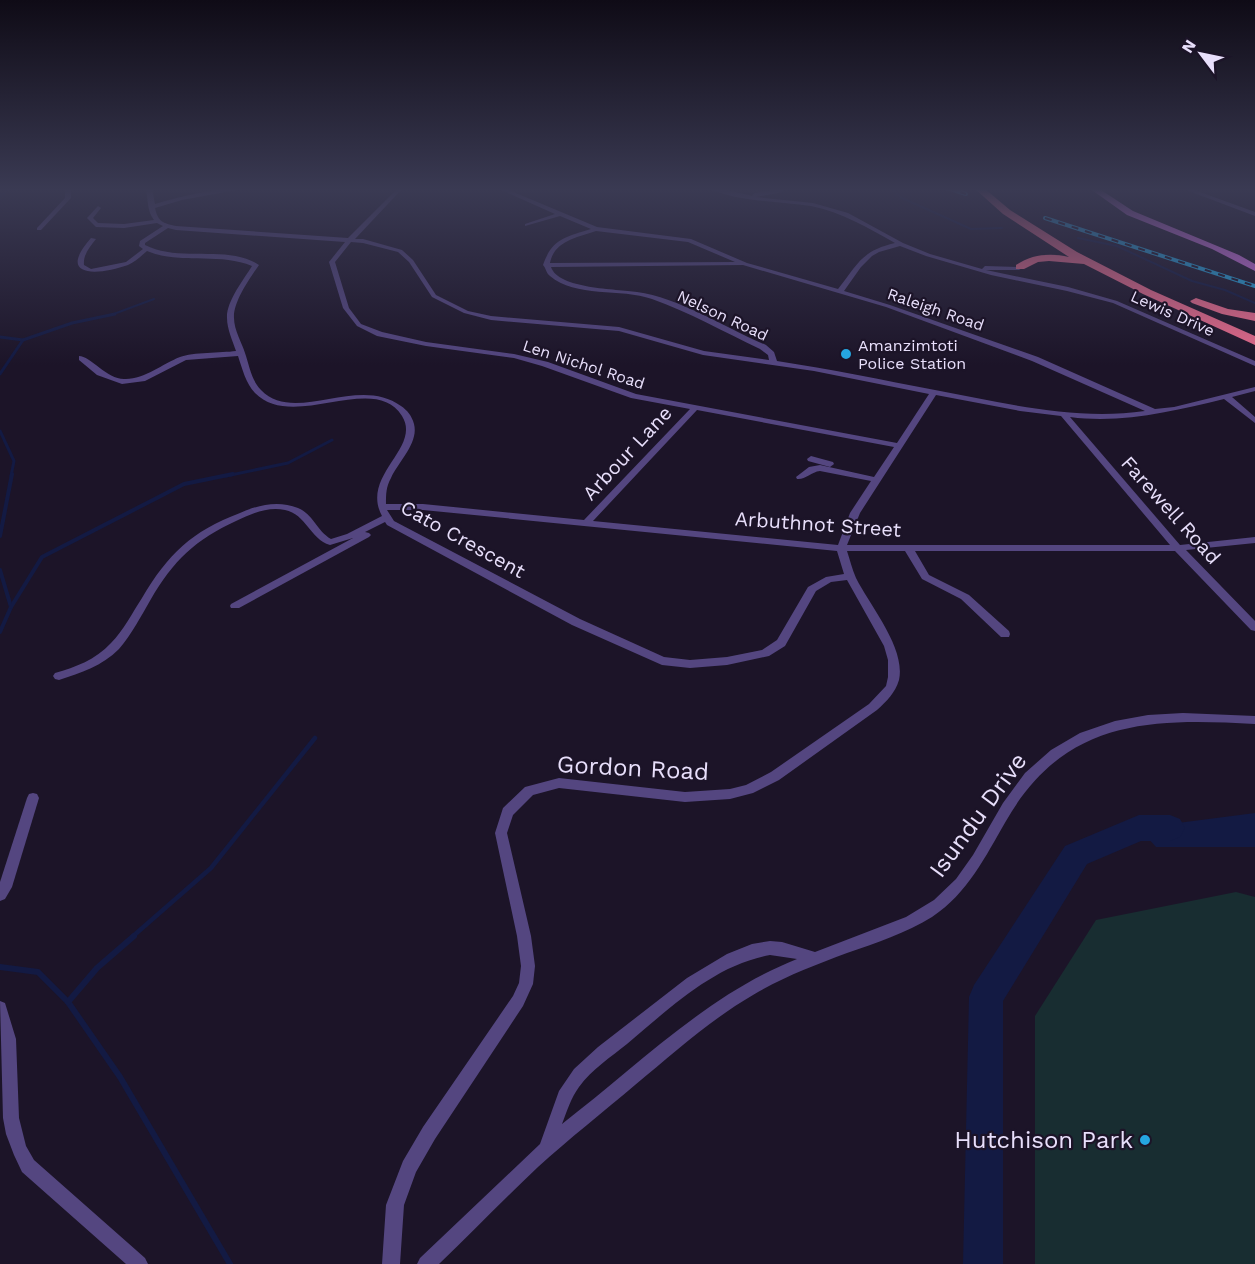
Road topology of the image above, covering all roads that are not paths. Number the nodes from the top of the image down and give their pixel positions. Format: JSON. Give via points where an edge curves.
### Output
{"nodes":[{"id":1,"x":87,"y":247,"type":"edge"},
{"id":2,"x":344,"y":247,"type":"edge"},
{"id":3,"x":388,"y":247,"type":"edge"},
{"id":4,"x":556,"y":247,"type":"edge"},
{"id":5,"x":705,"y":247,"type":"edge"},
{"id":6,"x":891,"y":247,"type":"edge"},
{"id":7,"x":909,"y":247,"type":"edge"},
{"id":8,"x":1031,"y":247,"type":"edge"},
{"id":9,"x":1063,"y":247,"type":"edge"},
{"id":10,"x":1076,"y":247,"type":"edge"},
{"id":11,"x":1213,"y":247,"type":"edge"},
{"id":12,"x":146,"y":249,"type":"joint"},
{"id":13,"x":1095,"y":258,"type":"junction"},
{"id":14,"x":946,"y":261,"type":"junction"},
{"id":15,"x":1253,"y":263,"type":"edge"},
{"id":16,"x":744,"y":264,"type":"junction"},
{"id":17,"x":546,"y":265,"type":"junction"},
{"id":18,"x":1020,"y":267,"type":"junction"},
{"id":19,"x":1038,"y":283,"type":"junction"},
{"id":20,"x":840,"y":291,"type":"junction"},
{"id":21,"x":1148,"y":291,"type":"junction"},
{"id":22,"x":1255,"y":317,"type":"edge"},
{"id":23,"x":1255,"y":332,"type":"edge"},
{"id":24,"x":1255,"y":341,"type":"edge"},
{"id":25,"x":242,"y":353,"type":"junction"},
{"id":26,"x":82,"y":358,"type":"dead end"},
{"id":27,"x":774,"y":364,"type":"junction"},
{"id":28,"x":1255,"y":364,"type":"edge"},
{"id":29,"x":1255,"y":389,"type":"edge"},
{"id":30,"x":934,"y":392,"type":"junction"},
{"id":31,"x":1227,"y":397,"type":"junction"},
{"id":32,"x":694,"y":408,"type":"junction"},
{"id":33,"x":1155,"y":413,"type":"junction"},
{"id":34,"x":1063,"y":414,"type":"junction"},
{"id":35,"x":1255,"y":421,"type":"edge"},
{"id":36,"x":899,"y":446,"type":"junction"},
{"id":37,"x":811,"y":459,"type":"dead end"},
{"id":38,"x":800,"y":477,"type":"dead end"},
{"id":39,"x":879,"y":477,"type":"junction"},
{"id":40,"x":381,"y":507,"type":"junction"},
{"id":41,"x":388,"y":520,"type":"junction"},
{"id":42,"x":585,"y":524,"type":"junction"},
{"id":43,"x":1255,"y":540,"type":"edge"},
{"id":44,"x":841,"y":548,"type":"junction"},
{"id":45,"x":908,"y":548,"type":"junction"},
{"id":46,"x":1178,"y":549,"type":"junction"},
{"id":47,"x":850,"y":576,"type":"junction"},
{"id":48,"x":235,"y":606,"type":"dead end"},
{"id":49,"x":1255,"y":627,"type":"edge"},
{"id":50,"x":1005,"y":634,"type":"dead end"},
{"id":51,"x":59,"y":676,"type":"dead end"},
{"id":52,"x":1255,"y":720,"type":"edge"},
{"id":53,"x":33,"y":798,"type":"dead end"},
{"id":54,"x":0,"y":895,"type":"edge"},
{"id":55,"x":814,"y":958,"type":"junction"},
{"id":56,"x":0,"y":1008,"type":"edge"},
{"id":57,"x":546,"y":1149,"type":"junction"},
{"id":58,"x":139,"y":1264,"type":"edge"},
{"id":59,"x":391,"y":1264,"type":"edge"},
{"id":60,"x":426,"y":1264,"type":"edge"}],
"edges":[{"from":1,"to":12,"type":"street","via":[[81,265],[90,271],[128,263]]},
{"from":2,"to":32,"type":"street","name":"Len Nichol Road","via":[[333,259],[333,265],[346,308],[368,330],[410,341],[532,360],[634,396]]},
{"from":3,"to":27,"type":"street","via":[[411,261],[434,296],[466,312],[491,318],[619,329],[687,350]]},
{"from":4,"to":17,"type":"street","via":[[548,254]]},
{"from":5,"to":16,"type":"street","name":"Raleigh Road"},
{"from":6,"to":20,"type":"street","via":[[860,261]]},
{"from":7,"to":14,"type":"street","name":"Lewis Drive"},
{"from":8,"to":18,"type":"highway"},
{"from":9,"to":21,"type":"highway"},
{"from":10,"to":13,"type":"highway"},
{"from":11,"to":15,"type":"main road"},
{"from":12,"to":25,"type":"street","name":"Cato Crescent","via":[[243,260],[256,265],[242,286],[230,318]]},
{"from":13,"to":22,"type":"highway","via":[[1215,309]]},
{"from":13,"to":23,"type":"highway"},
{"from":14,"to":18,"type":"street","via":[[978,267]]},
{"from":14,"to":19,"type":"street","name":"Lewis Drive"},
{"from":16,"to":17,"type":"street"},
{"from":16,"to":20,"type":"street","name":"Raleigh Road"},
{"from":17,"to":27,"type":"street","name":"Nelson Road","via":[[552,275],[575,286],[639,292],[659,299],[763,347]]},
{"from":18,"to":19,"type":"street"},
{"from":18,"to":21,"type":"highway","via":[[1036,258],[1060,258]]},
{"from":19,"to":28,"type":"street","name":"Lewis Drive","via":[[1115,302]]},
{"from":20,"to":33,"type":"street","name":"Raleigh Road","via":[[1035,359]]},
{"from":21,"to":24,"type":"highway"},
{"from":25,"to":26,"type":"street","via":[[184,358],[142,379],[122,382],[100,373]]},
{"from":25,"to":40,"type":"street","name":"Cato Crescent","via":[[256,390],[274,404],[298,405],[364,396],[385,399],[402,409],[412,422],[411,432],[386,476],[379,496]]},
{"from":27,"to":30,"type":"street"},
{"from":29,"to":31,"type":"street"},
{"from":30,"to":34,"type":"street"},
{"from":30,"to":36,"type":"street"},
{"from":31,"to":33,"type":"street"},
{"from":31,"to":35,"type":"street"},
{"from":32,"to":36,"type":"street","name":"Len Nichol Road"},
{"from":32,"to":42,"type":"street","name":"Arbour Lane"},
{"from":33,"to":34,"type":"street"},
{"from":34,"to":46,"type":"street","name":"Farewell Road"},
{"from":36,"to":39,"type":"street"},
{"from":37,"to":39,"type":"street"},
{"from":38,"to":39,"type":"street","via":[[820,468]]},
{"from":39,"to":44,"type":"street","via":[[855,513]]},
{"from":40,"to":41,"type":"street","name":"Cato Crescent"},
{"from":40,"to":42,"type":"street","name":"Arbuthnot Street","via":[[408,506]]},
{"from":41,"to":47,"type":"street","name":"Cato Crescent","via":[[576,622],[662,661],[690,664],[765,653],[781,643],[812,589],[829,579]]},
{"from":41,"to":48,"type":"street"},
{"from":41,"to":51,"type":"street","via":[[330,542],[321,537],[309,518],[287,507],[257,509],[223,523],[187,546],[170,563],[112,650],[84,668]]},
{"from":42,"to":44,"type":"street","name":"Arbuthnot Street"},
{"from":43,"to":46,"type":"street","name":"Arbuthnot Street"},
{"from":44,"to":45,"type":"street","name":"Arbuthnot Street"},
{"from":44,"to":47,"type":"street","name":"Gordon Road"},
{"from":45,"to":46,"type":"street","name":"Arbuthnot Street"},
{"from":45,"to":50,"type":"street","via":[[925,577],[965,597]]},
{"from":46,"to":49,"type":"street","name":"Farewell Road"},
{"from":47,"to":59,"type":"street","name":"Gordon Road","via":[[889,646],[894,677],[891,687],[873,707],[774,776],[749,789],[710,797],[559,783],[529,791],[507,812],[501,833],[524,936],[526,984],[409,1167],[395,1205]]},
{"from":52,"to":55,"type":"street","name":"Isundu Drive","via":[[1159,718],[1105,729],[1059,748],[1032,771],[1007,806],[970,873],[940,904],[886,933]]},
{"from":53,"to":54,"type":"street"},
{"from":55,"to":57,"type":"street","name":"Isundu Drive","via":[[728,1002]]},
{"from":55,"to":57,"type":"street","name":"Isundu Drive","via":[[769,947],[725,964],[681,991],[577,1078],[566,1094]]},
{"from":56,"to":58,"type":"street","via":[[8,1040],[10,1127],[16,1148],[27,1166]]},
{"from":57,"to":60,"type":"street","name":"Isundu Drive"}]}
